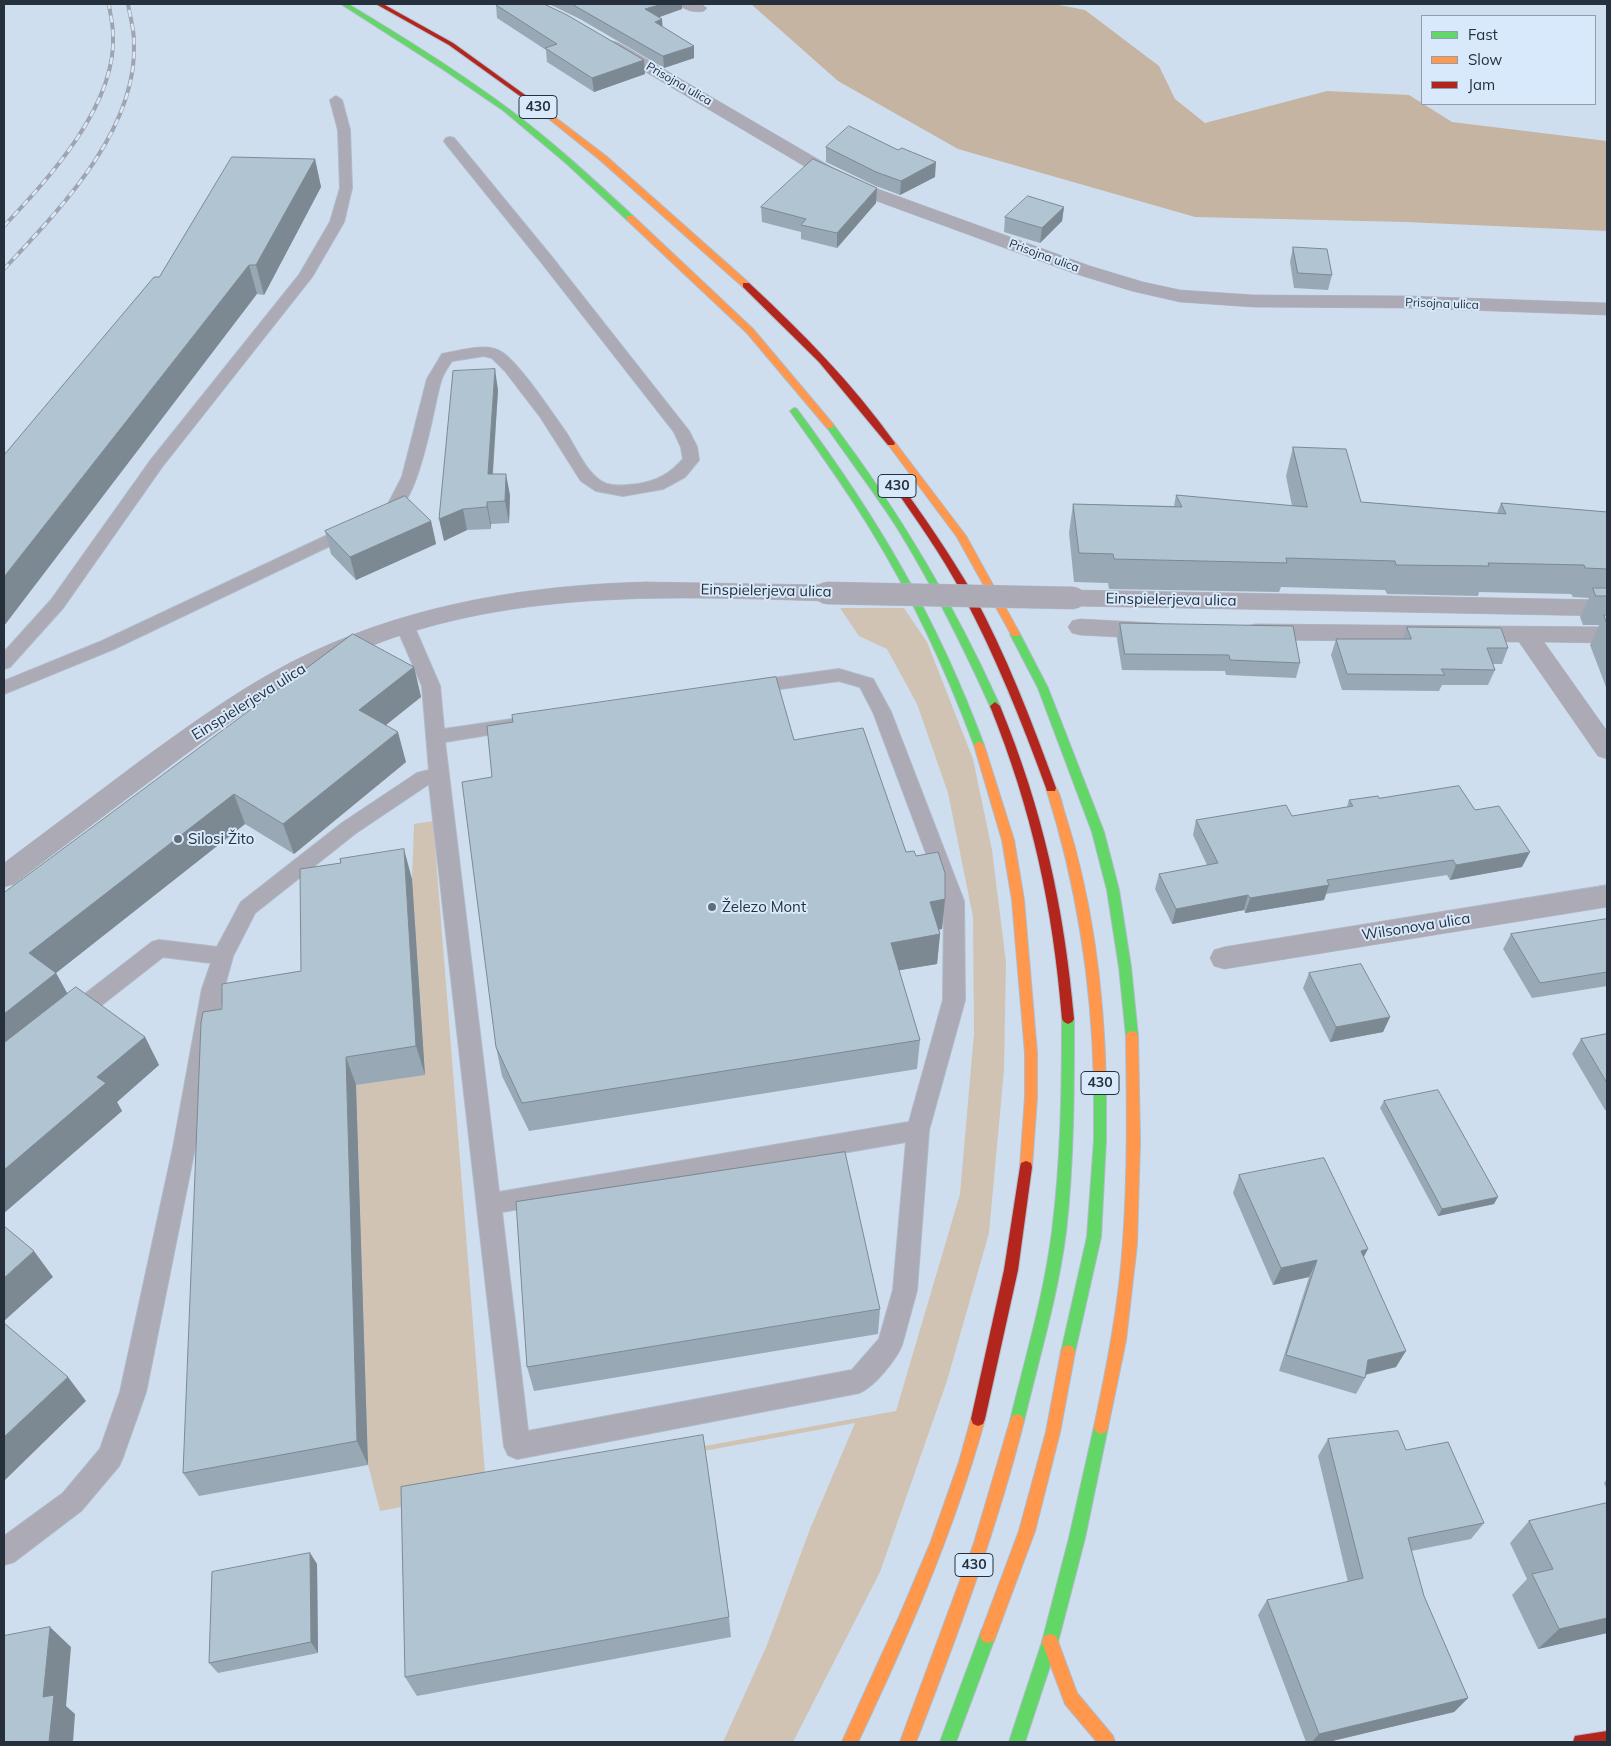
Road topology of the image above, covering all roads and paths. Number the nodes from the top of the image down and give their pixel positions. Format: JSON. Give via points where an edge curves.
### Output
{"nodes":[{"id":1,"x":344,"y":4,"type":"edge"},
{"id":2,"x":379,"y":4,"type":"edge"},
{"id":3,"x":598,"y":38,"type":"edge"},
{"id":4,"x":336,"y":100,"type":"dead end"},
{"id":5,"x":450,"y":141,"type":"dead end"},
{"id":6,"x":683,"y":230,"type":"junction"},
{"id":7,"x":688,"y":273,"type":"junction"},
{"id":8,"x":742,"y":297,"type":"dead end"},
{"id":9,"x":1607,"y":309,"type":"edge"},
{"id":10,"x":720,"y":318,"type":"dead end"},
{"id":11,"x":789,"y":405,"type":"dead end"},
{"id":12,"x":887,"y":473,"type":"dead end"},
{"id":13,"x":1607,"y":608,"type":"edge"},
{"id":14,"x":405,"y":626,"type":"junction"},
{"id":15,"x":1080,"y":627,"type":"dead end"},
{"id":16,"x":1176,"y":631,"type":"edge"},
{"id":17,"x":1236,"y":632,"type":"edge"},
{"id":18,"x":1525,"y":633,"type":"junction"},
{"id":19,"x":1607,"y":635,"type":"edge"},
{"id":20,"x":4,"y":663,"type":"edge"},
{"id":21,"x":4,"y":688,"type":"edge"},
{"id":22,"x":734,"y":690,"type":"edge"},
{"id":23,"x":532,"y":722,"type":"edge"},
{"id":24,"x":435,"y":737,"type":"junction"},
{"id":25,"x":1607,"y":750,"type":"edge"},
{"id":26,"x":439,"y":775,"type":"junction"},
{"id":27,"x":4,"y":877,"type":"edge"},
{"id":28,"x":1607,"y":896,"type":"edge"},
{"id":29,"x":224,"y":956,"type":"junction"},
{"id":30,"x":1224,"y":958,"type":"dead end"},
{"id":31,"x":58,"y":1027,"type":"edge"},
{"id":32,"x":918,"y":1130,"type":"junction"},
{"id":33,"x":489,"y":1204,"type":"junction"},
{"id":34,"x":4,"y":1552,"type":"edge"},
{"id":35,"x":1050,"y":1642,"type":"junction"},
{"id":36,"x":1607,"y":1739,"type":"edge"},
{"id":37,"x":850,"y":1742,"type":"edge"},
{"id":38,"x":908,"y":1742,"type":"edge"},
{"id":39,"x":948,"y":1742,"type":"edge"},
{"id":40,"x":1017,"y":1742,"type":"edge"},
{"id":41,"x":1107,"y":1742,"type":"edge"},
{"id":42,"x":1581,"y":1742,"type":"edge"}],
"edges":[{"from":1,"to":7,"type":"main road","number":"430","via":[[419,50],[505,110],[578,170]]},
{"from":2,"to":6,"type":"main road","number":"430","via":[[451,44],[531,101],[603,158]]},
{"from":3,"to":9,"type":"street","name":"Prisojna ulica","via":[[827,172],[869,192],[1139,288],[1180,296],[1253,300]]},
{"from":4,"to":20,"type":"lane","via":[[344,130],[346,188],[337,222],[304,278],[156,464],[57,604]]},
{"from":5,"to":21,"type":"lane","via":[[681,431],[691,460],[678,474],[657,486],[623,491],[602,488],[587,478],[547,416],[497,355],[484,352],[447,357],[434,380],[410,477],[393,509],[108,645]]},
{"from":6,"to":8,"type":"main road","number":"430"},
{"from":6,"to":35,"type":"main road","via":[[783,318],[864,407],[961,536],[1042,688],[1098,832],[1113,890],[1126,967],[1133,1048],[1130,1244],[1119,1340],[1077,1538]]},
{"from":7,"to":10,"type":"main road"},
{"from":7,"to":38,"type":"main road","number":"430","via":[[750,330],[822,416],[913,543],[992,697],[1041,838],[1054,895],[1065,970],[1068,1050],[1067,1143],[1058,1238],[988,1527]]},
{"from":11,"to":37,"type":"main road","via":[[888,545],[964,701],[1009,844],[1019,901],[1031,1053],[1028,1143],[1017,1238],[1001,1328],[979,1414],[951,1512],[915,1602]]},
{"from":12,"to":39,"type":"main road","number":"430","via":[[935,540],[977,611],[1015,692],[1066,832],[1080,889],[1100,1047],[1100,1140],[1094,1237],[1053,1432],[1027,1531]]},
{"from":13,"to":14,"type":"street","name":"Einspielerjeva ulica","bridge":true,"via":[[645,589],[584,592],[503,602]]},
{"from":14,"to":24,"type":"lane","via":[[431,686]]},
{"from":14,"to":27,"type":"street","name":"Einspielerjeva ulica","via":[[288,674],[216,720]]},
{"from":15,"to":16,"type":"street","name":"Einspielerjeva ulica"},
{"from":17,"to":18,"type":"street","name":"Einspielerjeva ulica"},
{"from":18,"to":19,"type":"street","name":"Einspielerjeva ulica"},
{"from":18,"to":25,"type":"street"},
{"from":22,"to":32,"type":"lane","via":[[839,675],[866,683],[882,712],[954,901],[954,1000]]},
{"from":23,"to":24,"type":"lane"},
{"from":24,"to":26,"type":"lane"},
{"from":26,"to":29,"type":"lane","via":[[424,778],[349,828],[248,908]]},
{"from":26,"to":33,"type":"lane"},
{"from":28,"to":30,"type":"street","name":"Wilsonova ulica"},
{"from":29,"to":31,"type":"lane","via":[[159,948]]},
{"from":29,"to":34,"type":"lane","via":[[213,989],[184,1148],[133,1392],[110,1457],[72,1502]]},
{"from":32,"to":33,"type":"lane"},
{"from":32,"to":33,"type":"lane","via":[[905,1290],[890,1345],[859,1381],[517,1446]]},
{"from":35,"to":40,"type":"main road"},
{"from":35,"to":41,"type":"main road","via":[[1071,1698]]},
{"from":36,"to":42,"type":"main road"}]}
